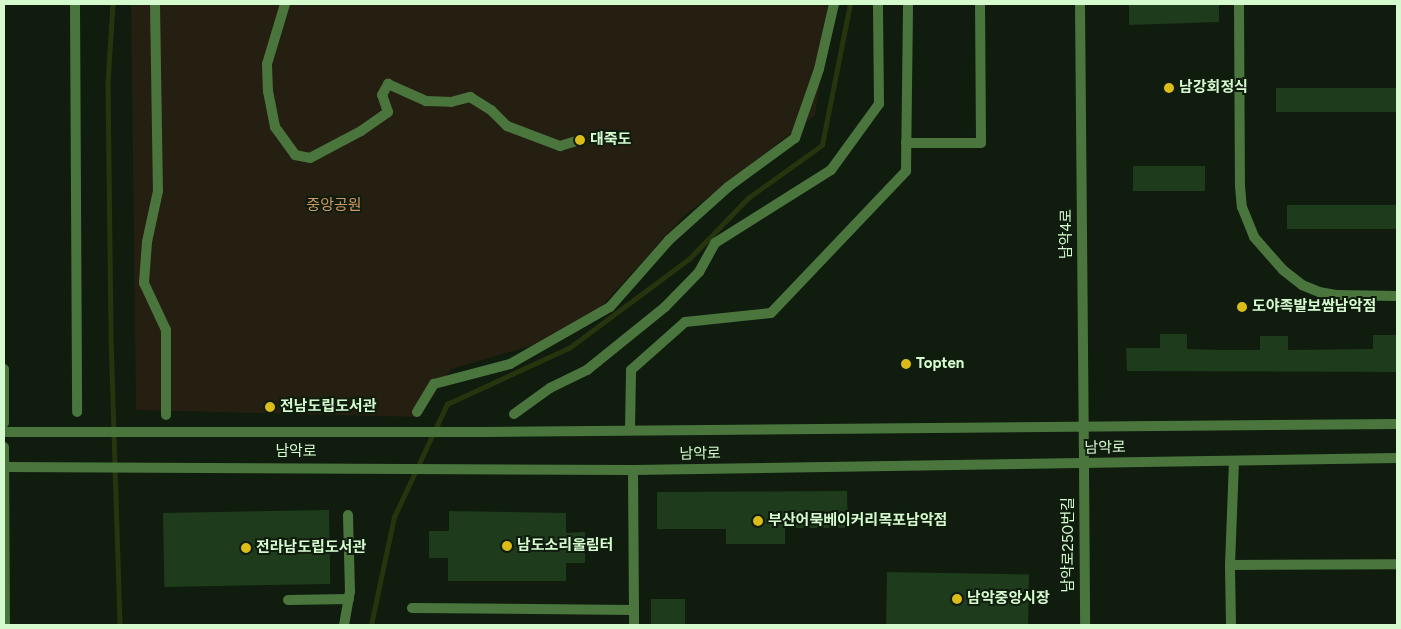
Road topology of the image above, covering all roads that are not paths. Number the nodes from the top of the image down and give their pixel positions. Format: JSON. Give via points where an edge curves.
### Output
{"nodes":[{"id":1,"x":75,"y":4,"type":"edge"},
{"id":2,"x":154,"y":4,"type":"edge"},
{"id":3,"x":285,"y":4,"type":"edge"},
{"id":4,"x":834,"y":4,"type":"edge"},
{"id":5,"x":878,"y":4,"type":"edge"},
{"id":6,"x":908,"y":4,"type":"edge"},
{"id":7,"x":980,"y":4,"type":"edge"},
{"id":8,"x":1080,"y":4,"type":"edge"},
{"id":9,"x":1239,"y":4,"type":"edge"},
{"id":10,"x":580,"y":140,"type":"dead end"},
{"id":11,"x":906,"y":143,"type":"junction"},
{"id":12,"x":1397,"y":296,"type":"edge"},
{"id":13,"x":4,"y":368,"type":"edge"},
{"id":14,"x":77,"y":412,"type":"dead end"},
{"id":15,"x":417,"y":412,"type":"dead end"},
{"id":16,"x":514,"y":414,"type":"dead end"},
{"id":17,"x":166,"y":416,"type":"dead end"},
{"id":18,"x":4,"y":423,"type":"edge"},
{"id":19,"x":1397,"y":424,"type":"edge"},
{"id":20,"x":1083,"y":427,"type":"junction"},
{"id":21,"x":630,"y":429,"type":"junction"},
{"id":22,"x":4,"y":432,"type":"edge"},
{"id":23,"x":4,"y":447,"type":"edge"},
{"id":24,"x":1397,"y":458,"type":"edge"},
{"id":25,"x":1234,"y":461,"type":"junction"},
{"id":26,"x":1084,"y":464,"type":"junction"},
{"id":27,"x":4,"y":467,"type":"edge"},
{"id":28,"x":633,"y":470,"type":"junction"},
{"id":29,"x":348,"y":515,"type":"dead end"},
{"id":30,"x":1397,"y":564,"type":"edge"},
{"id":31,"x":1230,"y":565,"type":"junction"},
{"id":32,"x":349,"y":599,"type":"junction"},
{"id":33,"x":288,"y":600,"type":"dead end"},
{"id":34,"x":412,"y":608,"type":"dead end"},
{"id":35,"x":634,"y":610,"type":"junction"},
{"id":36,"x":5,"y":625,"type":"edge"},
{"id":37,"x":344,"y":625,"type":"edge"},
{"id":38,"x":634,"y":625,"type":"edge"},
{"id":39,"x":1085,"y":625,"type":"edge"},
{"id":40,"x":1231,"y":625,"type":"edge"}],
"edges":[{"from":1,"to":14,"type":"street"},
{"from":2,"to":17,"type":"street","via":[[158,191],[147,242],[144,283],[166,330]]},
{"from":3,"to":10,"type":"street","via":[[267,64],[268,91],[275,127],[295,155],[310,158],[388,112],[382,95],[388,84],[426,101],[451,102],[470,97],[491,110],[507,126],[560,146]]},
{"from":4,"to":15,"type":"street","via":[[819,69],[795,138],[728,187],[669,240],[610,308],[510,364],[434,384]]},
{"from":5,"to":16,"type":"street","via":[[878,104],[831,170],[715,243],[699,272],[665,307],[588,370],[550,388]]},
{"from":6,"to":11,"type":"street"},
{"from":7,"to":11,"type":"street","via":[[981,143]]},
{"from":8,"to":20,"type":"street","name":"남악4로"},
{"from":9,"to":12,"type":"street","via":[[1240,186],[1242,207],[1254,237],[1302,285],[1336,295]]},
{"from":11,"to":21,"type":"street","via":[[906,171],[771,314],[684,322],[631,370]]},
{"from":13,"to":18,"type":"street"},
{"from":19,"to":20,"type":"street","name":"남악로"},
{"from":20,"to":21,"type":"street","name":"남악로"},
{"from":20,"to":26,"type":"street","name":"남악4로"},
{"from":21,"to":22,"type":"street","name":"남악로"},
{"from":23,"to":27,"type":"street"},
{"from":24,"to":25,"type":"street","name":"남악로"},
{"from":25,"to":26,"type":"street","name":"남악로"},
{"from":25,"to":31,"type":"street"},
{"from":26,"to":28,"type":"street","name":"남악로"},
{"from":26,"to":39,"type":"street","name":"남악로250번길"},
{"from":27,"to":28,"type":"street","name":"남악로"},
{"from":27,"to":36,"type":"street"},
{"from":28,"to":35,"type":"street"},
{"from":29,"to":32,"type":"street"},
{"from":30,"to":31,"type":"street"},
{"from":31,"to":40,"type":"street"},
{"from":32,"to":33,"type":"street"},
{"from":32,"to":37,"type":"street"},
{"from":34,"to":35,"type":"street"},
{"from":35,"to":38,"type":"street"}]}
